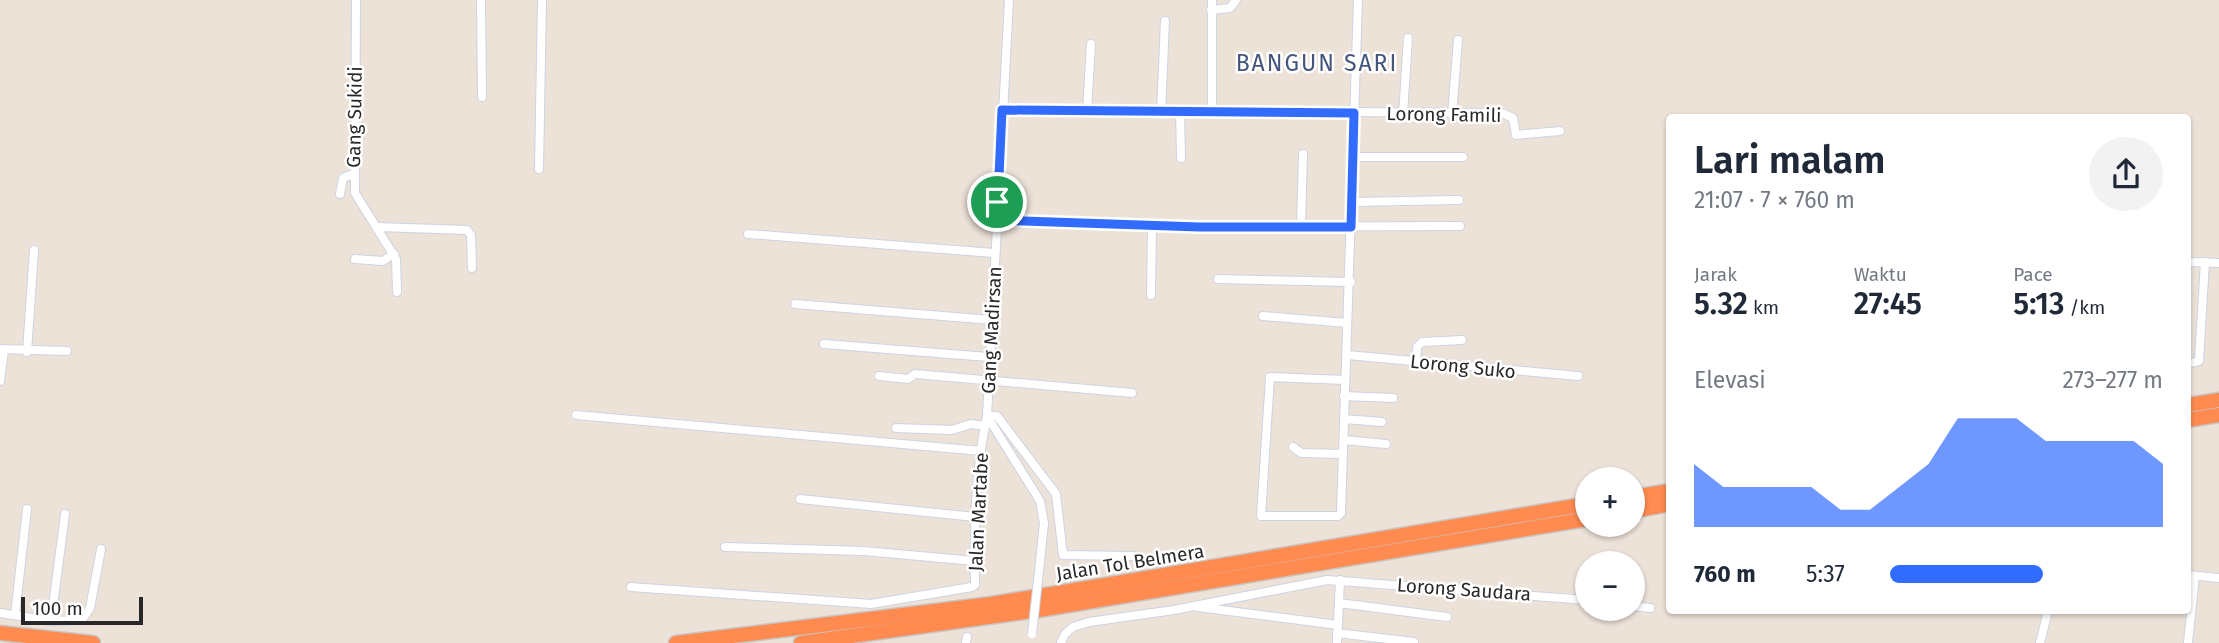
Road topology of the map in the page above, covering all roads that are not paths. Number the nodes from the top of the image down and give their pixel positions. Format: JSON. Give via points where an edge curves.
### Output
{"nodes":[{"id":1,"x":356,"y":0,"type":"edge"},
{"id":2,"x":481,"y":0,"type":"edge"},
{"id":3,"x":542,"y":0,"type":"edge"},
{"id":4,"x":1009,"y":0,"type":"edge"},
{"id":5,"x":1236,"y":0,"type":"edge"},
{"id":6,"x":1358,"y":0,"type":"edge"},
{"id":7,"x":1212,"y":5,"type":"edge"},
{"id":8,"x":1165,"y":21,"type":"dead end"},
{"id":9,"x":1408,"y":38,"type":"dead end"},
{"id":10,"x":1458,"y":40,"type":"dead end"},
{"id":11,"x":1091,"y":44,"type":"dead end"},
{"id":12,"x":482,"y":97,"type":"dead end"},
{"id":13,"x":1002,"y":110,"type":"junction"},
{"id":14,"x":1087,"y":112,"type":"junction"},
{"id":15,"x":1161,"y":112,"type":"junction"},
{"id":16,"x":1180,"y":112,"type":"junction"},
{"id":17,"x":1212,"y":113,"type":"junction"},
{"id":18,"x":1354,"y":113,"type":"junction"},
{"id":19,"x":1403,"y":114,"type":"junction"},
{"id":20,"x":1452,"y":115,"type":"junction"},
{"id":21,"x":1560,"y":131,"type":"dead end"},
{"id":22,"x":1303,"y":154,"type":"dead end"},
{"id":23,"x":1353,"y":157,"type":"junction"},
{"id":24,"x":1463,"y":157,"type":"dead end"},
{"id":25,"x":1181,"y":158,"type":"dead end"},
{"id":26,"x":539,"y":169,"type":"dead end"},
{"id":27,"x":353,"y":174,"type":"junction"},
{"id":28,"x":340,"y":194,"type":"dead end"},
{"id":29,"x":1459,"y":200,"type":"dead end"},
{"id":30,"x":1352,"y":202,"type":"junction"},
{"id":31,"x":997,"y":220,"type":"junction"},
{"id":32,"x":1152,"y":225,"type":"junction"},
{"id":33,"x":1460,"y":226,"type":"dead end"},
{"id":34,"x":377,"y":227,"type":"junction"},
{"id":35,"x":1301,"y":227,"type":"junction"},
{"id":36,"x":1351,"y":227,"type":"junction"},
{"id":37,"x":748,"y":234,"type":"dead end"},
{"id":38,"x":34,"y":250,"type":"dead end"},
{"id":39,"x":994,"y":253,"type":"junction"},
{"id":40,"x":394,"y":254,"type":"junction"},
{"id":41,"x":355,"y":258,"type":"dead end"},
{"id":42,"x":2191,"y":262,"type":"edge"},
{"id":43,"x":2205,"y":262,"type":"junction"},
{"id":44,"x":2219,"y":263,"type":"edge"},
{"id":45,"x":472,"y":268,"type":"dead end"},
{"id":46,"x":1218,"y":278,"type":"dead end"},
{"id":47,"x":1351,"y":282,"type":"junction"},
{"id":48,"x":397,"y":292,"type":"dead end"},
{"id":49,"x":1151,"y":295,"type":"dead end"},
{"id":50,"x":795,"y":304,"type":"dead end"},
{"id":51,"x":1263,"y":316,"type":"dead end"},
{"id":52,"x":992,"y":320,"type":"junction"},
{"id":53,"x":1347,"y":323,"type":"junction"},
{"id":54,"x":1462,"y":340,"type":"dead end"},
{"id":55,"x":824,"y":344,"type":"dead end"},
{"id":56,"x":2,"y":350,"type":"edge"},
{"id":57,"x":66,"y":351,"type":"dead end"},
{"id":58,"x":27,"y":352,"type":"junction"},
{"id":59,"x":1347,"y":355,"type":"junction"},
{"id":60,"x":988,"y":357,"type":"junction"},
{"id":61,"x":1416,"y":360,"type":"junction"},
{"id":62,"x":2191,"y":363,"type":"edge"},
{"id":63,"x":879,"y":376,"type":"dead end"},
{"id":64,"x":1578,"y":376,"type":"dead end"},
{"id":65,"x":1345,"y":380,"type":"junction"},
{"id":66,"x":0,"y":381,"type":"edge"},
{"id":67,"x":987,"y":382,"type":"junction"},
{"id":68,"x":1132,"y":393,"type":"dead end"},
{"id":69,"x":1344,"y":396,"type":"junction"},
{"id":70,"x":1393,"y":398,"type":"dead end"},
{"id":71,"x":2219,"y":400,"type":"edge"},
{"id":72,"x":2191,"y":405,"type":"edge"},
{"id":73,"x":576,"y":415,"type":"dead end"},
{"id":74,"x":2219,"y":415,"type":"edge"},
{"id":75,"x":987,"y":416,"type":"junction"},
{"id":76,"x":1344,"y":419,"type":"junction"},
{"id":77,"x":2191,"y":420,"type":"edge"},
{"id":78,"x":1382,"y":422,"type":"dead end"},
{"id":79,"x":985,"y":426,"type":"junction"},
{"id":80,"x":896,"y":428,"type":"dead end"},
{"id":81,"x":1344,"y":440,"type":"junction"},
{"id":82,"x":1386,"y":444,"type":"dead end"},
{"id":83,"x":1293,"y":447,"type":"dead end"},
{"id":84,"x":981,"y":451,"type":"junction"},
{"id":85,"x":1343,"y":454,"type":"junction"},
{"id":86,"x":1666,"y":492,"type":"edge"},
{"id":87,"x":1645,"y":494,"type":"edge"},
{"id":88,"x":800,"y":499,"type":"dead end"},
{"id":89,"x":1666,"y":505,"type":"edge"},
{"id":90,"x":1575,"y":506,"type":"edge"},
{"id":91,"x":27,"y":509,"type":"dead end"},
{"id":92,"x":1645,"y":509,"type":"edge"},
{"id":93,"x":65,"y":514,"type":"dead end"},
{"id":94,"x":975,"y":517,"type":"junction"},
{"id":95,"x":1575,"y":521,"type":"edge"},
{"id":96,"x":101,"y":548,"type":"dead end"},
{"id":97,"x":725,"y":548,"type":"dead end"},
{"id":98,"x":1133,"y":556,"type":"dead end"},
{"id":99,"x":975,"y":561,"type":"junction"},
{"id":100,"x":2191,"y":575,"type":"edge"},
{"id":101,"x":2219,"y":578,"type":"edge"},
{"id":102,"x":1340,"y":580,"type":"junction"},
{"id":103,"x":631,"y":587,"type":"dead end"},
{"id":104,"x":1575,"y":599,"type":"edge"},
{"id":105,"x":1339,"y":603,"type":"junction"},
{"id":106,"x":1195,"y":607,"type":"junction"},
{"id":107,"x":1645,"y":607,"type":"edge"},
{"id":108,"x":1650,"y":608,"type":"dead end"},
{"id":109,"x":0,"y":613,"type":"edge"},
{"id":110,"x":2047,"y":614,"type":"edge"},
{"id":111,"x":2189,"y":614,"type":"edge"},
{"id":112,"x":15,"y":615,"type":"junction"},
{"id":113,"x":1447,"y":617,"type":"dead end"},
{"id":114,"x":51,"y":621,"type":"junction"},
{"id":115,"x":1338,"y":629,"type":"junction"},
{"id":116,"x":902,"y":630,"type":"junction"},
{"id":117,"x":0,"y":633,"type":"edge"},
{"id":118,"x":1031,"y":638,"type":"edge"},
{"id":119,"x":1414,"y":642,"type":"edge"},
{"id":120,"x":93,"y":643,"type":"edge"},
{"id":121,"x":676,"y":643,"type":"edge"},
{"id":122,"x":801,"y":643,"type":"edge"},
{"id":123,"x":856,"y":643,"type":"edge"},
{"id":124,"x":1061,"y":643,"type":"edge"},
{"id":125,"x":1336,"y":643,"type":"edge"},
{"id":126,"x":2040,"y":643,"type":"edge"},
{"id":127,"x":2188,"y":643,"type":"edge"}],
"edges":[{"from":1,"to":27,"type":"street","name":"Gang Sukidi"},
{"from":2,"to":12,"type":"street"},
{"from":3,"to":26,"type":"street"},
{"from":4,"to":13,"type":"street","name":"Gang Madirsan"},
{"from":5,"to":7,"type":"street","via":[[1230,8]]},
{"from":6,"to":18,"type":"street"},
{"from":7,"to":17,"type":"street"},
{"from":8,"to":15,"type":"street"},
{"from":9,"to":19,"type":"street"},
{"from":10,"to":20,"type":"street"},
{"from":11,"to":14,"type":"street"},
{"from":13,"to":14,"type":"street","name":"Lorong Famili"},
{"from":13,"to":31,"type":"street","name":"Gang Madirsan"},
{"from":14,"to":15,"type":"street","name":"Lorong Famili"},
{"from":15,"to":16,"type":"street","name":"Lorong Famili"},
{"from":16,"to":17,"type":"street","name":"Lorong Famili"},
{"from":16,"to":25,"type":"street"},
{"from":17,"to":18,"type":"street","name":"Lorong Famili"},
{"from":18,"to":19,"type":"street","name":"Lorong Famili"},
{"from":18,"to":23,"type":"street"},
{"from":19,"to":20,"type":"street","name":"Lorong Famili"},
{"from":20,"to":21,"type":"street","name":"Lorong Famili","via":[[1506,113],[1513,118],[1516,135]]},
{"from":22,"to":35,"type":"street"},
{"from":23,"to":24,"type":"street"},
{"from":23,"to":30,"type":"street"},
{"from":27,"to":28,"type":"street","via":[[343,178]]},
{"from":27,"to":34,"type":"street","name":"Gang Sukidi","via":[[355,192]]},
{"from":29,"to":30,"type":"street"},
{"from":30,"to":36,"type":"street"},
{"from":31,"to":32,"type":"street"},
{"from":31,"to":39,"type":"street","name":"Gang Madirsan"},
{"from":32,"to":35,"type":"street"},
{"from":32,"to":49,"type":"street"},
{"from":33,"to":36,"type":"street"},
{"from":34,"to":40,"type":"street","name":"Gang Sukidi"},
{"from":34,"to":45,"type":"street","via":[[467,230]]},
{"from":35,"to":36,"type":"street"},
{"from":36,"to":47,"type":"street"},
{"from":37,"to":39,"type":"street"},
{"from":38,"to":58,"type":"street"},
{"from":39,"to":52,"type":"street","name":"Gang Madirsan"},
{"from":40,"to":41,"type":"street","via":[[383,261]]},
{"from":40,"to":48,"type":"street"},
{"from":42,"to":43,"type":"street"},
{"from":43,"to":44,"type":"street"},
{"from":43,"to":62,"type":"street","via":[[2199,361]]},
{"from":46,"to":47,"type":"street"},
{"from":47,"to":53,"type":"street"},
{"from":50,"to":52,"type":"street"},
{"from":51,"to":53,"type":"street"},
{"from":52,"to":60,"type":"street","name":"Gang Madirsan"},
{"from":53,"to":59,"type":"street"},
{"from":54,"to":61,"type":"street","via":[[1422,342]]},
{"from":55,"to":60,"type":"street"},
{"from":56,"to":58,"type":"street"},
{"from":56,"to":66,"type":"street"},
{"from":57,"to":58,"type":"street"},
{"from":59,"to":61,"type":"street","name":"Lorong Suko"},
{"from":59,"to":65,"type":"street"},
{"from":60,"to":67,"type":"street","name":"Gang Madirsan"},
{"from":61,"to":64,"type":"street","name":"Lorong Suko"},
{"from":63,"to":67,"type":"street","via":[[908,379],[915,374]]},
{"from":65,"to":69,"type":"street"},
{"from":65,"to":85,"type":"street","via":[[1270,377],[1261,516],[1338,516]]},
{"from":67,"to":68,"type":"street"},
{"from":67,"to":75,"type":"street","name":"Gang Madirsan"},
{"from":69,"to":70,"type":"street"},
{"from":69,"to":76,"type":"street"},
{"from":71,"to":72,"type":"highway"},
{"from":73,"to":84,"type":"street"},
{"from":74,"to":77,"type":"highway"},
{"from":75,"to":79,"type":"street","name":"Jalan Martabe"},
{"from":75,"to":98,"type":"street","name":"Jalan Martabe","via":[[997,416],[1056,494],[1063,555]]},
{"from":75,"to":118,"type":"street","name":"Gang Madirsan","bridge":true,"via":[[1040,501],[1044,523]]},
{"from":76,"to":78,"type":"street"},
{"from":76,"to":81,"type":"street"},
{"from":79,"to":80,"type":"street"},
{"from":79,"to":84,"type":"street","name":"Jalan Martabe"},
{"from":81,"to":82,"type":"street"},
{"from":81,"to":85,"type":"street"},
{"from":83,"to":85,"type":"street","via":[[1301,453]]},
{"from":84,"to":94,"type":"street","name":"Jalan Martabe"},
{"from":86,"to":87,"type":"highway"},
{"from":88,"to":94,"type":"street"},
{"from":89,"to":92,"type":"highway"},
{"from":90,"to":121,"type":"highway","name":"Jalan Tol Belmera","via":[[991,604]]},
{"from":91,"to":112,"type":"street"},
{"from":93,"to":114,"type":"street"},
{"from":94,"to":99,"type":"street","name":"Jalan Martabe"},
{"from":95,"to":116,"type":"highway","name":"Jalan Tol Belmera"},
{"from":96,"to":114,"type":"street","via":[[87,617],[79,622]]},
{"from":97,"to":99,"type":"street","via":[[864,551]]},
{"from":99,"to":103,"type":"street","name":"Jalan Martabe","via":[[975,585],[969,588],[870,604]]},
{"from":100,"to":101,"type":"street"},
{"from":102,"to":104,"type":"street","name":"Lorong Saudara"},
{"from":102,"to":105,"type":"street"},
{"from":102,"to":106,"type":"street","name":"Lorong Saudara"},
{"from":105,"to":113,"type":"street"},
{"from":105,"to":115,"type":"street"},
{"from":106,"to":115,"type":"street"},
{"from":106,"to":124,"type":"street","via":[[1089,622],[1073,627]]},
{"from":107,"to":108,"type":"street"},
{"from":109,"to":112,"type":"street"},
{"from":110,"to":126,"type":"street"},
{"from":111,"to":127,"type":"street"},
{"from":112,"to":114,"type":"street"},
{"from":115,"to":119,"type":"street"},
{"from":115,"to":125,"type":"street"},
{"from":116,"to":122,"type":"highway"},
{"from":116,"to":123,"type":"highway"},
{"from":117,"to":120,"type":"highway"}]}
